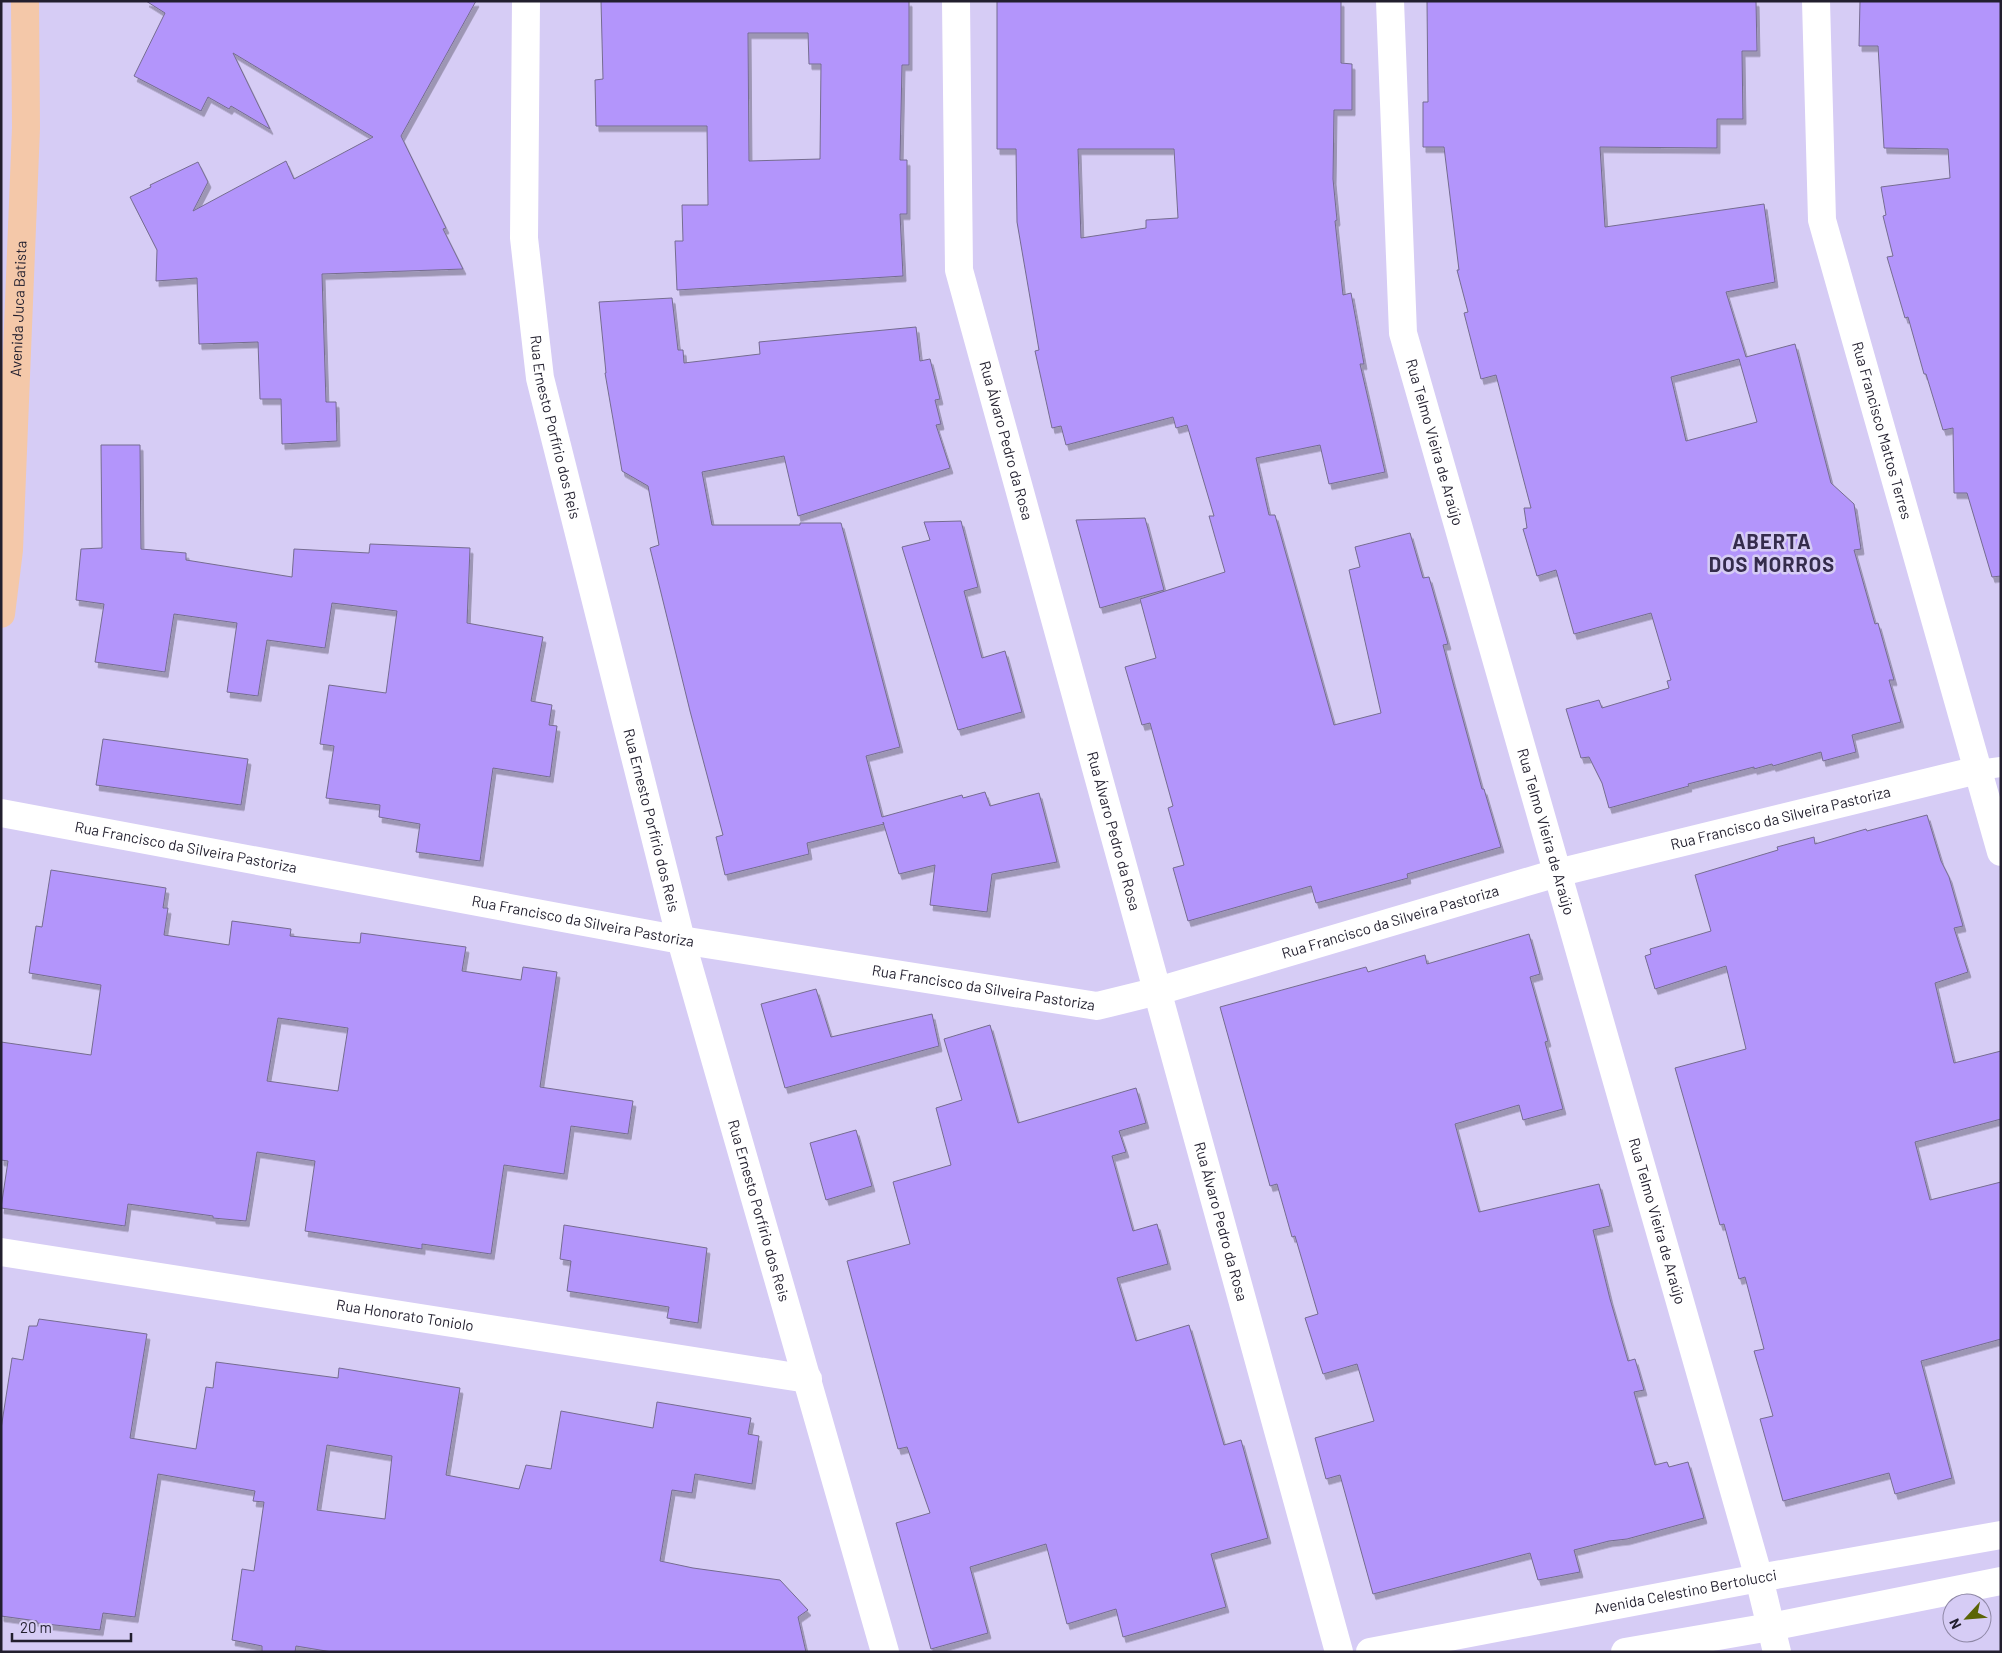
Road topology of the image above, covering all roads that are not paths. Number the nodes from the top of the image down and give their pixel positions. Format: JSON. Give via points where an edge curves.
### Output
{"nodes":[{"id":1,"x":25,"y":1,"type":"edge"},
{"id":2,"x":526,"y":1,"type":"edge"},
{"id":3,"x":956,"y":1,"type":"edge"},
{"id":4,"x":1390,"y":1,"type":"edge"},
{"id":5,"x":1816,"y":1,"type":"edge"},
{"id":6,"x":1,"y":614,"type":"edge"},
{"id":7,"x":1989,"y":769,"type":"edge"},
{"id":8,"x":1,"y":813,"type":"edge"},
{"id":9,"x":2001,"y":852,"type":"edge"},
{"id":10,"x":1557,"y":873,"type":"junction"},
{"id":11,"x":681,"y":940,"type":"junction"},
{"id":12,"x":1158,"y":991,"type":"junction"},
{"id":13,"x":1,"y":1252,"type":"edge"},
{"id":14,"x":808,"y":1379,"type":"junction"},
{"id":15,"x":2001,"y":1535,"type":"edge"},
{"id":16,"x":1758,"y":1578,"type":"junction"},
{"id":17,"x":2001,"y":1581,"type":"edge"},
{"id":18,"x":1774,"y":1639,"type":"edge"},
{"id":19,"x":885,"y":1652,"type":"edge"},
{"id":20,"x":1339,"y":1652,"type":"edge"},
{"id":21,"x":1370,"y":1652,"type":"edge"},
{"id":22,"x":1625,"y":1652,"type":"edge"}],
"edges":[{"from":1,"to":6,"type":"main road","name":"Avenida Juca Batista","via":[[26,128],[20,285],[9,550]]},
{"from":2,"to":11,"type":"street","name":"Rua Ernesto Porfírio dos Reis","via":[[524,238],[540,378]]},
{"from":3,"to":12,"type":"street","name":"Rua Álvaro Pedro da Rosa","via":[[959,270]]},
{"from":4,"to":10,"type":"street","name":"Rua Telmo Vieira de Araújo","via":[[1403,333]]},
{"from":5,"to":7,"type":"street","name":"Rua Francisco Mattos Terres","via":[[1822,220]]},
{"from":7,"to":9,"type":"street","name":"Rua Francisco Mattos Terres"},
{"from":7,"to":10,"type":"street","name":"Rua Francisco da Silveira Pastoriza"},
{"from":8,"to":11,"type":"street","name":"Rua Francisco da Silveira Pastoriza"},
{"from":10,"to":12,"type":"street","name":"Rua Francisco da Silveira Pastoriza"},
{"from":10,"to":16,"type":"street","name":"Rua Telmo Vieira de Araújo"},
{"from":11,"to":12,"type":"street","name":"Rua Francisco da Silveira Pastoriza","via":[[1098,1006]]},
{"from":11,"to":14,"type":"street","name":"Rua Ernesto Porfírio dos Reis"},
{"from":12,"to":20,"type":"street","name":"Rua Álvaro Pedro da Rosa"},
{"from":13,"to":14,"type":"street","name":"Rua Honorato Toniolo"},
{"from":14,"to":19,"type":"street","name":"Rua Ernesto Porfírio dos Reis"},
{"from":15,"to":16,"type":"street","name":"Avenida Celestino Bertolucci"},
{"from":16,"to":18,"type":"street","name":"Rua Telmo Vieira de Araújo"},
{"from":16,"to":21,"type":"street","name":"Avenida Celestino Bertolucci"},
{"from":17,"to":18,"type":"street"},
{"from":18,"to":22,"type":"street"}]}
